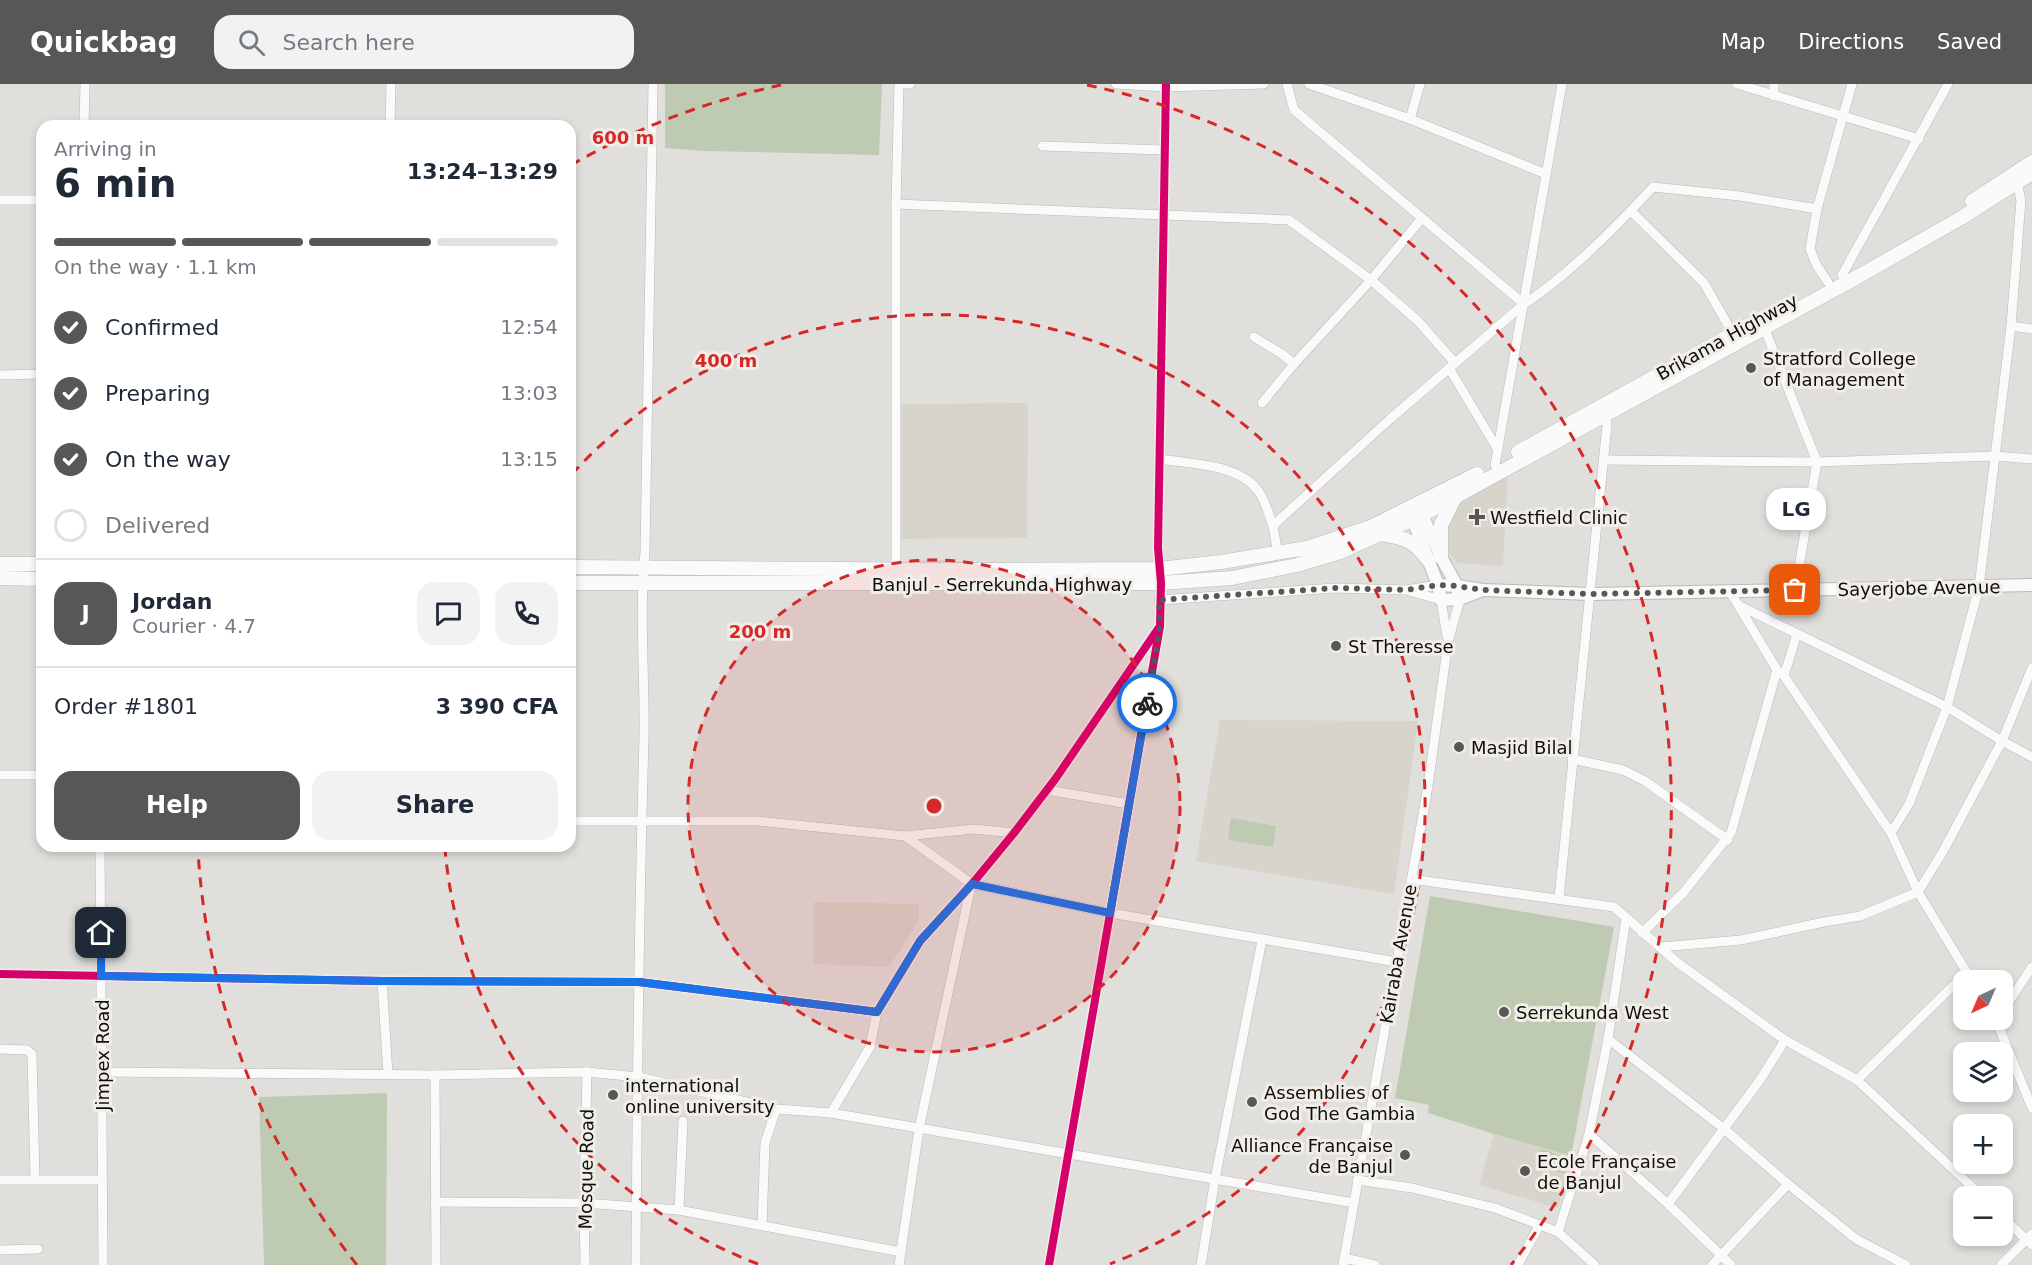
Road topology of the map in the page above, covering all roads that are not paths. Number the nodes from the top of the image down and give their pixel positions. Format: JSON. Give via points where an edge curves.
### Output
{"nodes":[{"id":1,"x":85,"y":84,"type":"edge"},
{"id":2,"x":391,"y":84,"type":"edge"},
{"id":3,"x":653,"y":84,"type":"edge"},
{"id":4,"x":910,"y":84,"type":"edge"},
{"id":5,"x":1116,"y":84,"type":"edge"},
{"id":6,"x":1264,"y":84,"type":"edge"},
{"id":7,"x":1287,"y":84,"type":"edge"},
{"id":8,"x":1310,"y":84,"type":"edge"},
{"id":9,"x":1420,"y":84,"type":"edge"},
{"id":10,"x":1562,"y":84,"type":"edge"},
{"id":11,"x":1737,"y":84,"type":"edge"},
{"id":12,"x":1774,"y":84,"type":"edge"},
{"id":13,"x":1852,"y":84,"type":"edge"},
{"id":14,"x":1948,"y":84,"type":"edge"},
{"id":15,"x":1166,"y":85,"type":"edge"},
{"id":16,"x":1774,"y":96,"type":"junction"},
{"id":17,"x":1844,"y":116,"type":"junction"},
{"id":18,"x":1410,"y":119,"type":"junction"},
{"id":19,"x":84,"y":120,"type":"edge"},
{"id":20,"x":390,"y":120,"type":"edge"},
{"id":21,"x":1919,"y":139,"type":"junction"},
{"id":22,"x":1042,"y":146,"type":"dead end"},
{"id":23,"x":1165,"y":150,"type":"junction"},
{"id":24,"x":2032,"y":162,"type":"edge"},
{"id":25,"x":2032,"y":173,"type":"edge"},
{"id":26,"x":1546,"y":174,"type":"junction"},
{"id":27,"x":2017,"y":183,"type":"junction"},
{"id":28,"x":0,"y":200,"type":"edge"},
{"id":29,"x":36,"y":200,"type":"edge"},
{"id":30,"x":896,"y":204,"type":"junction"},
{"id":31,"x":1817,"y":209,"type":"junction"},
{"id":32,"x":1631,"y":211,"type":"junction"},
{"id":33,"x":1164,"y":214,"type":"junction"},
{"id":34,"x":1422,"y":218,"type":"junction"},
{"id":35,"x":1842,"y":275,"type":"junction"},
{"id":36,"x":1371,"y":280,"type":"junction"},
{"id":37,"x":1828,"y":282,"type":"junction"},
{"id":38,"x":1524,"y":304,"type":"junction"},
{"id":39,"x":2011,"y":326,"type":"junction"},
{"id":40,"x":1764,"y":327,"type":"junction"},
{"id":41,"x":2032,"y":329,"type":"edge"},
{"id":42,"x":1733,"y":334,"type":"junction"},
{"id":43,"x":1254,"y":337,"type":"dead end"},
{"id":44,"x":1294,"y":364,"type":"junction"},
{"id":45,"x":1452,"y":365,"type":"junction"},
{"id":46,"x":36,"y":374,"type":"edge"},
{"id":47,"x":0,"y":375,"type":"edge"},
{"id":48,"x":1262,"y":403,"type":"dead end"},
{"id":49,"x":1603,"y":411,"type":"junction"},
{"id":50,"x":1498,"y":450,"type":"junction"},
{"id":51,"x":1995,"y":456,"type":"junction"},
{"id":52,"x":1160,"y":459,"type":"junction"},
{"id":53,"x":2032,"y":459,"type":"edge"},
{"id":54,"x":1604,"y":460,"type":"junction"},
{"id":55,"x":1817,"y":462,"type":"junction"},
{"id":56,"x":1495,"y":465,"type":"junction"},
{"id":57,"x":1455,"y":497,"type":"junction"},
{"id":58,"x":1415,"y":512,"type":"junction"},
{"id":59,"x":1273,"y":526,"type":"junction"},
{"id":60,"x":1381,"y":534,"type":"junction"},
{"id":61,"x":1278,"y":554,"type":"junction"},
{"id":62,"x":1435,"y":559,"type":"junction"},
{"id":63,"x":0,"y":564,"type":"edge"},
{"id":64,"x":36,"y":564,"type":"edge"},
{"id":65,"x":576,"y":567,"type":"edge"},
{"id":66,"x":644,"y":568,"type":"junction"},
{"id":67,"x":896,"y":569,"type":"junction"},
{"id":68,"x":1159,"y":569,"type":"junction"},
{"id":69,"x":0,"y":578,"type":"edge"},
{"id":70,"x":36,"y":579,"type":"edge"},
{"id":71,"x":576,"y":583,"type":"edge"},
{"id":72,"x":644,"y":584,"type":"junction"},
{"id":73,"x":1161,"y":584,"type":"junction"},
{"id":74,"x":1438,"y":585,"type":"junction"},
{"id":75,"x":2032,"y":585,"type":"edge"},
{"id":76,"x":1457,"y":586,"type":"junction"},
{"id":77,"x":1980,"y":587,"type":"junction"},
{"id":78,"x":1406,"y":590,"type":"junction"},
{"id":79,"x":1483,"y":590,"type":"junction"},
{"id":80,"x":1729,"y":590,"type":"junction"},
{"id":81,"x":1795,"y":590,"type":"junction"},
{"id":82,"x":1591,"y":594,"type":"junction"},
{"id":83,"x":1460,"y":599,"type":"junction"},
{"id":84,"x":1159,"y":600,"type":"junction"},
{"id":85,"x":1442,"y":600,"type":"junction"},
{"id":86,"x":1738,"y":605,"type":"junction"},
{"id":87,"x":1160,"y":626,"type":"junction"},
{"id":88,"x":1797,"y":634,"type":"junction"},
{"id":89,"x":1448,"y":642,"type":"junction"},
{"id":90,"x":2032,"y":668,"type":"edge"},
{"id":91,"x":1780,"y":673,"type":"junction"},
{"id":92,"x":1947,"y":707,"type":"junction"},
{"id":93,"x":2002,"y":741,"type":"junction"},
{"id":94,"x":2032,"y":757,"type":"edge"},
{"id":95,"x":1572,"y":759,"type":"junction"},
{"id":96,"x":0,"y":775,"type":"edge"},
{"id":97,"x":36,"y":775,"type":"edge"},
{"id":98,"x":1047,"y":790,"type":"junction"},
{"id":99,"x":1129,"y":804,"type":"junction"},
{"id":100,"x":576,"y":821,"type":"edge"},
{"id":101,"x":641,"y":822,"type":"junction"},
{"id":102,"x":1014,"y":833,"type":"junction"},
{"id":103,"x":1891,"y":833,"type":"junction"},
{"id":104,"x":905,"y":836,"type":"junction"},
{"id":105,"x":1728,"y":840,"type":"junction"},
{"id":106,"x":100,"y":852,"type":"edge"},
{"id":107,"x":1411,"y":879,"type":"junction"},
{"id":108,"x":972,"y":884,"type":"junction"},
{"id":109,"x":1918,"y":892,"type":"junction"},
{"id":110,"x":1559,"y":898,"type":"junction"},
{"id":111,"x":1110,"y":913,"type":"junction"},
{"id":112,"x":1626,"y":918,"type":"junction"},
{"id":113,"x":1641,"y":933,"type":"junction"},
{"id":114,"x":1262,"y":940,"type":"junction"},
{"id":115,"x":1661,"y":947,"type":"junction"},
{"id":116,"x":1397,"y":962,"type":"junction"},
{"id":117,"x":2032,"y":967,"type":"edge"},
{"id":118,"x":1966,"y":970,"type":"edge"},
{"id":119,"x":0,"y":974,"type":"edge"},
{"id":120,"x":101,"y":976,"type":"junction"},
{"id":121,"x":382,"y":981,"type":"junction"},
{"id":122,"x":639,"y":982,"type":"junction"},
{"id":123,"x":1953,"y":992,"type":"edge"},
{"id":124,"x":2013,"y":996,"type":"edge"},
{"id":125,"x":877,"y":1012,"type":"junction"},
{"id":126,"x":2000,"y":1030,"type":"edge"},
{"id":127,"x":1608,"y":1039,"type":"junction"},
{"id":128,"x":1785,"y":1040,"type":"junction"},
{"id":129,"x":0,"y":1049,"type":"edge"},
{"id":130,"x":101,"y":1072,"type":"junction"},
{"id":131,"x":587,"y":1072,"type":"junction"},
{"id":132,"x":388,"y":1074,"type":"junction"},
{"id":133,"x":435,"y":1075,"type":"junction"},
{"id":134,"x":638,"y":1077,"type":"junction"},
{"id":135,"x":1857,"y":1080,"type":"junction"},
{"id":136,"x":2032,"y":1108,"type":"edge"},
{"id":137,"x":776,"y":1109,"type":"junction"},
{"id":138,"x":831,"y":1113,"type":"junction"},
{"id":139,"x":683,"y":1121,"type":"dead end"},
{"id":140,"x":1723,"y":1128,"type":"junction"},
{"id":141,"x":919,"y":1129,"type":"junction"},
{"id":142,"x":1589,"y":1134,"type":"junction"},
{"id":143,"x":1069,"y":1153,"type":"junction"},
{"id":144,"x":1215,"y":1179,"type":"junction"},
{"id":145,"x":0,"y":1180,"type":"edge"},
{"id":146,"x":34,"y":1180,"type":"junction"},
{"id":147,"x":102,"y":1180,"type":"junction"},
{"id":148,"x":1357,"y":1180,"type":"junction"},
{"id":149,"x":1788,"y":1184,"type":"junction"},
{"id":150,"x":1971,"y":1186,"type":"edge"},
{"id":151,"x":435,"y":1202,"type":"junction"},
{"id":152,"x":584,"y":1203,"type":"junction"},
{"id":153,"x":1354,"y":1203,"type":"junction"},
{"id":154,"x":1668,"y":1204,"type":"junction"},
{"id":155,"x":636,"y":1208,"type":"junction"},
{"id":156,"x":679,"y":1210,"type":"junction"},
{"id":157,"x":1540,"y":1224,"type":"junction"},
{"id":158,"x":762,"y":1225,"type":"junction"},
{"id":159,"x":2013,"y":1226,"type":"edge"},
{"id":160,"x":1558,"y":1232,"type":"junction"},
{"id":161,"x":2030,"y":1240,"type":"edge"},
{"id":162,"x":38,"y":1249,"type":"dead end"},
{"id":163,"x":0,"y":1250,"type":"edge"},
{"id":164,"x":901,"y":1252,"type":"junction"},
{"id":165,"x":1721,"y":1255,"type":"junction"},
{"id":166,"x":1344,"y":1261,"type":"edge"},
{"id":167,"x":103,"y":1265,"type":"edge"},
{"id":168,"x":435,"y":1265,"type":"edge"},
{"id":169,"x":585,"y":1265,"type":"edge"},
{"id":170,"x":636,"y":1265,"type":"edge"},
{"id":171,"x":899,"y":1265,"type":"edge"},
{"id":172,"x":1048,"y":1265,"type":"edge"},
{"id":173,"x":1201,"y":1265,"type":"edge"},
{"id":174,"x":1375,"y":1265,"type":"edge"},
{"id":175,"x":1518,"y":1265,"type":"edge"},
{"id":176,"x":1595,"y":1265,"type":"edge"},
{"id":177,"x":1712,"y":1265,"type":"edge"},
{"id":178,"x":1731,"y":1265,"type":"edge"},
{"id":179,"x":1906,"y":1265,"type":"edge"},
{"id":180,"x":2001,"y":1265,"type":"edge"}],
"edges":[{"from":1,"to":19,"type":"street"},
{"from":2,"to":20,"type":"street"},
{"from":3,"to":66,"type":"street"},
{"from":4,"to":30,"type":"street","via":[[899,84]]},
{"from":5,"to":15,"type":"street"},
{"from":6,"to":15,"type":"street"},
{"from":7,"to":34,"type":"street","via":[[1294,110]]},
{"from":8,"to":18,"type":"street"},
{"from":9,"to":18,"type":"street"},
{"from":10,"to":26,"type":"street"},
{"from":11,"to":16,"type":"street"},
{"from":12,"to":16,"type":"street"},
{"from":13,"to":17,"type":"street"},
{"from":14,"to":21,"type":"street"},
{"from":15,"to":23,"type":"street"},
{"from":16,"to":17,"type":"street"},
{"from":17,"to":21,"type":"street"},
{"from":17,"to":31,"type":"street"},
{"from":18,"to":26,"type":"street"},
{"from":21,"to":35,"type":"street"},
{"from":22,"to":23,"type":"street"},
{"from":23,"to":33,"type":"street"},
{"from":24,"to":35,"type":"highway","name":"Brikama Highway","via":[[1950,215]]},
{"from":25,"to":27,"type":"highway","name":"Brikama Highway"},
{"from":26,"to":38,"type":"street"},
{"from":27,"to":39,"type":"street","via":[[2021,200]]},
{"from":27,"to":40,"type":"highway","name":"Brikama Highway"},
{"from":28,"to":29,"type":"street"},
{"from":30,"to":33,"type":"street"},
{"from":30,"to":67,"type":"street"},
{"from":31,"to":32,"type":"street","via":[[1653,187]]},
{"from":31,"to":37,"type":"street","via":[[1810,249]]},
{"from":32,"to":38,"type":"street","via":[[1546,290]]},
{"from":32,"to":42,"type":"street","via":[[1704,283]]},
{"from":33,"to":36,"type":"street","via":[[1288,220]]},
{"from":33,"to":52,"type":"street"},
{"from":34,"to":36,"type":"street"},
{"from":34,"to":38,"type":"street"},
{"from":35,"to":37,"type":"highway","name":"Brikama Highway"},
{"from":36,"to":44,"type":"street"},
{"from":36,"to":45,"type":"street","via":[[1418,321]]},
{"from":37,"to":42,"type":"highway","name":"Brikama Highway"},
{"from":38,"to":45,"type":"street"},
{"from":38,"to":50,"type":"street"},
{"from":39,"to":41,"type":"street"},
{"from":39,"to":51,"type":"street"},
{"from":40,"to":49,"type":"highway","name":"Brikama Highway"},
{"from":40,"to":55,"type":"street"},
{"from":42,"to":49,"type":"highway","name":"Brikama Highway"},
{"from":43,"to":44,"type":"street"},
{"from":44,"to":48,"type":"street"},
{"from":45,"to":50,"type":"street"},
{"from":45,"to":59,"type":"street"},
{"from":46,"to":47,"type":"street"},
{"from":49,"to":54,"type":"street","via":[[1607,425]]},
{"from":49,"to":56,"type":"highway","name":"Brikama Highway"},
{"from":49,"to":57,"type":"highway","name":"Brikama Highway"},
{"from":50,"to":56,"type":"street"},
{"from":51,"to":53,"type":"street"},
{"from":51,"to":55,"type":"street"},
{"from":51,"to":77,"type":"street"},
{"from":52,"to":59,"type":"street","via":[[1233,471],[1248,479],[1260,492]]},
{"from":52,"to":68,"type":"street"},
{"from":54,"to":55,"type":"street"},
{"from":54,"to":82,"type":"street"},
{"from":55,"to":81,"type":"street"},
{"from":56,"to":58,"type":"highway","name":"Brikama Highway"},
{"from":57,"to":58,"type":"highway","name":"Brikama Highway"},
{"from":57,"to":62,"type":"highway","via":[[1441,525]]},
{"from":58,"to":60,"type":"highway","name":"Banjul - Serrekunda Highway"},
{"from":58,"to":61,"type":"highway","name":"Banjul - Serrekunda Highway","via":[[1344,537]]},
{"from":58,"to":62,"type":"main road","name":"Kairaba Avenue"},
{"from":59,"to":61,"type":"street"},
{"from":60,"to":62,"type":"highway","via":[[1410,541]]},
{"from":60,"to":73,"type":"highway","name":"Banjul - Serrekunda Highway","via":[[1298,565],[1232,578]]},
{"from":61,"to":68,"type":"highway","name":"Banjul - Serrekunda Highway"},
{"from":62,"to":74,"type":"main road","name":"Kairaba Avenue"},
{"from":62,"to":76,"type":"main road","name":"Kairaba Avenue"},
{"from":63,"to":64,"type":"highway"},
{"from":65,"to":66,"type":"highway","name":"Banjul - Serrekunda Highway"},
{"from":66,"to":67,"type":"highway","name":"Banjul - Serrekunda Highway"},
{"from":66,"to":72,"type":"street"},
{"from":67,"to":68,"type":"highway","name":"Banjul - Serrekunda Highway"},
{"from":68,"to":73,"type":"street"},
{"from":69,"to":70,"type":"highway"},
{"from":71,"to":72,"type":"highway","name":"Banjul - Serrekunda Highway"},
{"from":72,"to":73,"type":"highway","name":"Banjul - Serrekunda Highway"},
{"from":72,"to":101,"type":"street"},
{"from":73,"to":84,"type":"street"},
{"from":74,"to":76,"type":"main road","name":"Sayerjobe Avenue"},
{"from":74,"to":78,"type":"street"},
{"from":74,"to":85,"type":"main road","name":"Kairaba Avenue"},
{"from":75,"to":77,"type":"main road","name":"Sayerjobe Avenue"},
{"from":76,"to":79,"type":"main road","name":"Sayerjobe Avenue"},
{"from":76,"to":83,"type":"main road","name":"Kairaba Avenue"},
{"from":77,"to":81,"type":"main road","name":"Sayerjobe Avenue"},
{"from":77,"to":92,"type":"street"},
{"from":78,"to":84,"type":"street","via":[[1335,588]]},
{"from":78,"to":85,"type":"street"},
{"from":79,"to":82,"type":"main road","name":"Sayerjobe Avenue"},
{"from":79,"to":83,"type":"main road","name":"Sayerjobe Avenue"},
{"from":80,"to":81,"type":"main road","name":"Sayerjobe Avenue"},
{"from":80,"to":82,"type":"main road","name":"Sayerjobe Avenue"},
{"from":80,"to":86,"type":"street"},
{"from":82,"to":95,"type":"street"},
{"from":83,"to":85,"type":"main road","name":"Sayerjobe Avenue"},
{"from":83,"to":89,"type":"street","name":"Kairaba Avenue"},
{"from":84,"to":87,"type":"street"},
{"from":85,"to":89,"type":"street","name":"Kairaba Avenue"},
{"from":86,"to":88,"type":"street"},
{"from":86,"to":91,"type":"street"},
{"from":87,"to":98,"type":"street"},
{"from":87,"to":99,"type":"street"},
{"from":88,"to":91,"type":"street"},
{"from":88,"to":92,"type":"street"},
{"from":89,"to":107,"type":"street","name":"Kairaba Avenue"},
{"from":90,"to":93,"type":"street"},
{"from":91,"to":103,"type":"street"},
{"from":91,"to":105,"type":"street"},
{"from":92,"to":93,"type":"street"},
{"from":92,"to":103,"type":"street","via":[[1909,804]]},
{"from":93,"to":94,"type":"street"},
{"from":93,"to":109,"type":"street"},
{"from":95,"to":105,"type":"street","via":[[1623,770],[1645,781]]},
{"from":95,"to":110,"type":"street"},
{"from":96,"to":97,"type":"street"},
{"from":98,"to":99,"type":"street"},
{"from":98,"to":102,"type":"street"},
{"from":99,"to":111,"type":"street"},
{"from":100,"to":101,"type":"street"},
{"from":101,"to":104,"type":"street","via":[[758,821]]},
{"from":101,"to":122,"type":"street"},
{"from":102,"to":104,"type":"street","via":[[974,829]]},
{"from":102,"to":108,"type":"street"},
{"from":103,"to":109,"type":"street"},
{"from":104,"to":108,"type":"street"},
{"from":105,"to":113,"type":"street","via":[[1683,893]]},
{"from":106,"to":120,"type":"street","name":"Jimpex Road"},
{"from":107,"to":110,"type":"street"},
{"from":107,"to":116,"type":"street","name":"Kairaba Avenue"},
{"from":108,"to":111,"type":"street"},
{"from":108,"to":125,"type":"street","via":[[920,941]]},
{"from":108,"to":141,"type":"street"},
{"from":109,"to":115,"type":"street","via":[[1860,916],[1741,940]]},
{"from":109,"to":118,"type":"street"},
{"from":110,"to":112,"type":"street","via":[[1614,907]]},
{"from":111,"to":114,"type":"street"},
{"from":111,"to":143,"type":"street"},
{"from":112,"to":113,"type":"street"},
{"from":112,"to":127,"type":"street"},
{"from":113,"to":115,"type":"street"},
{"from":114,"to":116,"type":"street"},
{"from":114,"to":144,"type":"street"},
{"from":115,"to":128,"type":"street"},
{"from":116,"to":148,"type":"street","name":"Kairaba Avenue"},
{"from":117,"to":124,"type":"street"},
{"from":119,"to":120,"type":"street"},
{"from":120,"to":121,"type":"street"},
{"from":120,"to":130,"type":"street","name":"Jimpex Road"},
{"from":121,"to":122,"type":"street"},
{"from":121,"to":132,"type":"street"},
{"from":122,"to":125,"type":"street"},
{"from":122,"to":134,"type":"street"},
{"from":123,"to":135,"type":"street"},
{"from":125,"to":138,"type":"street","via":[[870,1047]]},
{"from":126,"to":136,"type":"street"},
{"from":127,"to":140,"type":"street"},
{"from":127,"to":142,"type":"street"},
{"from":128,"to":135,"type":"street"},
{"from":128,"to":140,"type":"street"},
{"from":129,"to":146,"type":"street","via":[[27,1050],[32,1054]]},
{"from":130,"to":132,"type":"street"},
{"from":130,"to":147,"type":"street","name":"Jimpex Road"},
{"from":131,"to":133,"type":"street"},
{"from":131,"to":134,"type":"street"},
{"from":131,"to":152,"type":"street","name":"Mosque Road"},
{"from":132,"to":133,"type":"street"},
{"from":133,"to":151,"type":"street"},
{"from":134,"to":137,"type":"street"},
{"from":134,"to":155,"type":"street"},
{"from":135,"to":150,"type":"street"},
{"from":137,"to":138,"type":"street"},
{"from":137,"to":158,"type":"street","via":[[765,1143]]},
{"from":138,"to":141,"type":"street"},
{"from":139,"to":156,"type":"street"},
{"from":140,"to":149,"type":"street"},
{"from":140,"to":154,"type":"street"},
{"from":141,"to":143,"type":"street"},
{"from":141,"to":164,"type":"street"},
{"from":142,"to":154,"type":"street"},
{"from":142,"to":160,"type":"street"},
{"from":143,"to":144,"type":"street"},
{"from":143,"to":172,"type":"street"},
{"from":144,"to":153,"type":"street"},
{"from":144,"to":173,"type":"street"},
{"from":145,"to":146,"type":"street"},
{"from":146,"to":147,"type":"street"},
{"from":147,"to":167,"type":"street","name":"Jimpex Road"},
{"from":148,"to":153,"type":"street","name":"Kairaba Avenue"},
{"from":148,"to":157,"type":"street","via":[[1412,1188],[1495,1208]]},
{"from":149,"to":165,"type":"street"},
{"from":149,"to":179,"type":"street","via":[[1856,1239]]},
{"from":151,"to":152,"type":"street"},
{"from":151,"to":168,"type":"street"},
{"from":152,"to":155,"type":"street"},
{"from":152,"to":169,"type":"street","name":"Mosque Road"},
{"from":153,"to":166,"type":"street","name":"Kairaba Avenue"},
{"from":154,"to":165,"type":"street"},
{"from":155,"to":156,"type":"street"},
{"from":155,"to":170,"type":"street"},
{"from":156,"to":158,"type":"street"},
{"from":157,"to":160,"type":"street"},
{"from":157,"to":175,"type":"street"},
{"from":158,"to":164,"type":"street"},
{"from":159,"to":161,"type":"street"},
{"from":160,"to":176,"type":"street"},
{"from":161,"to":180,"type":"street"},
{"from":162,"to":163,"type":"street"},
{"from":164,"to":171,"type":"street"},
{"from":165,"to":177,"type":"street"},
{"from":165,"to":178,"type":"street"},
{"from":166,"to":174,"type":"street"}]}
